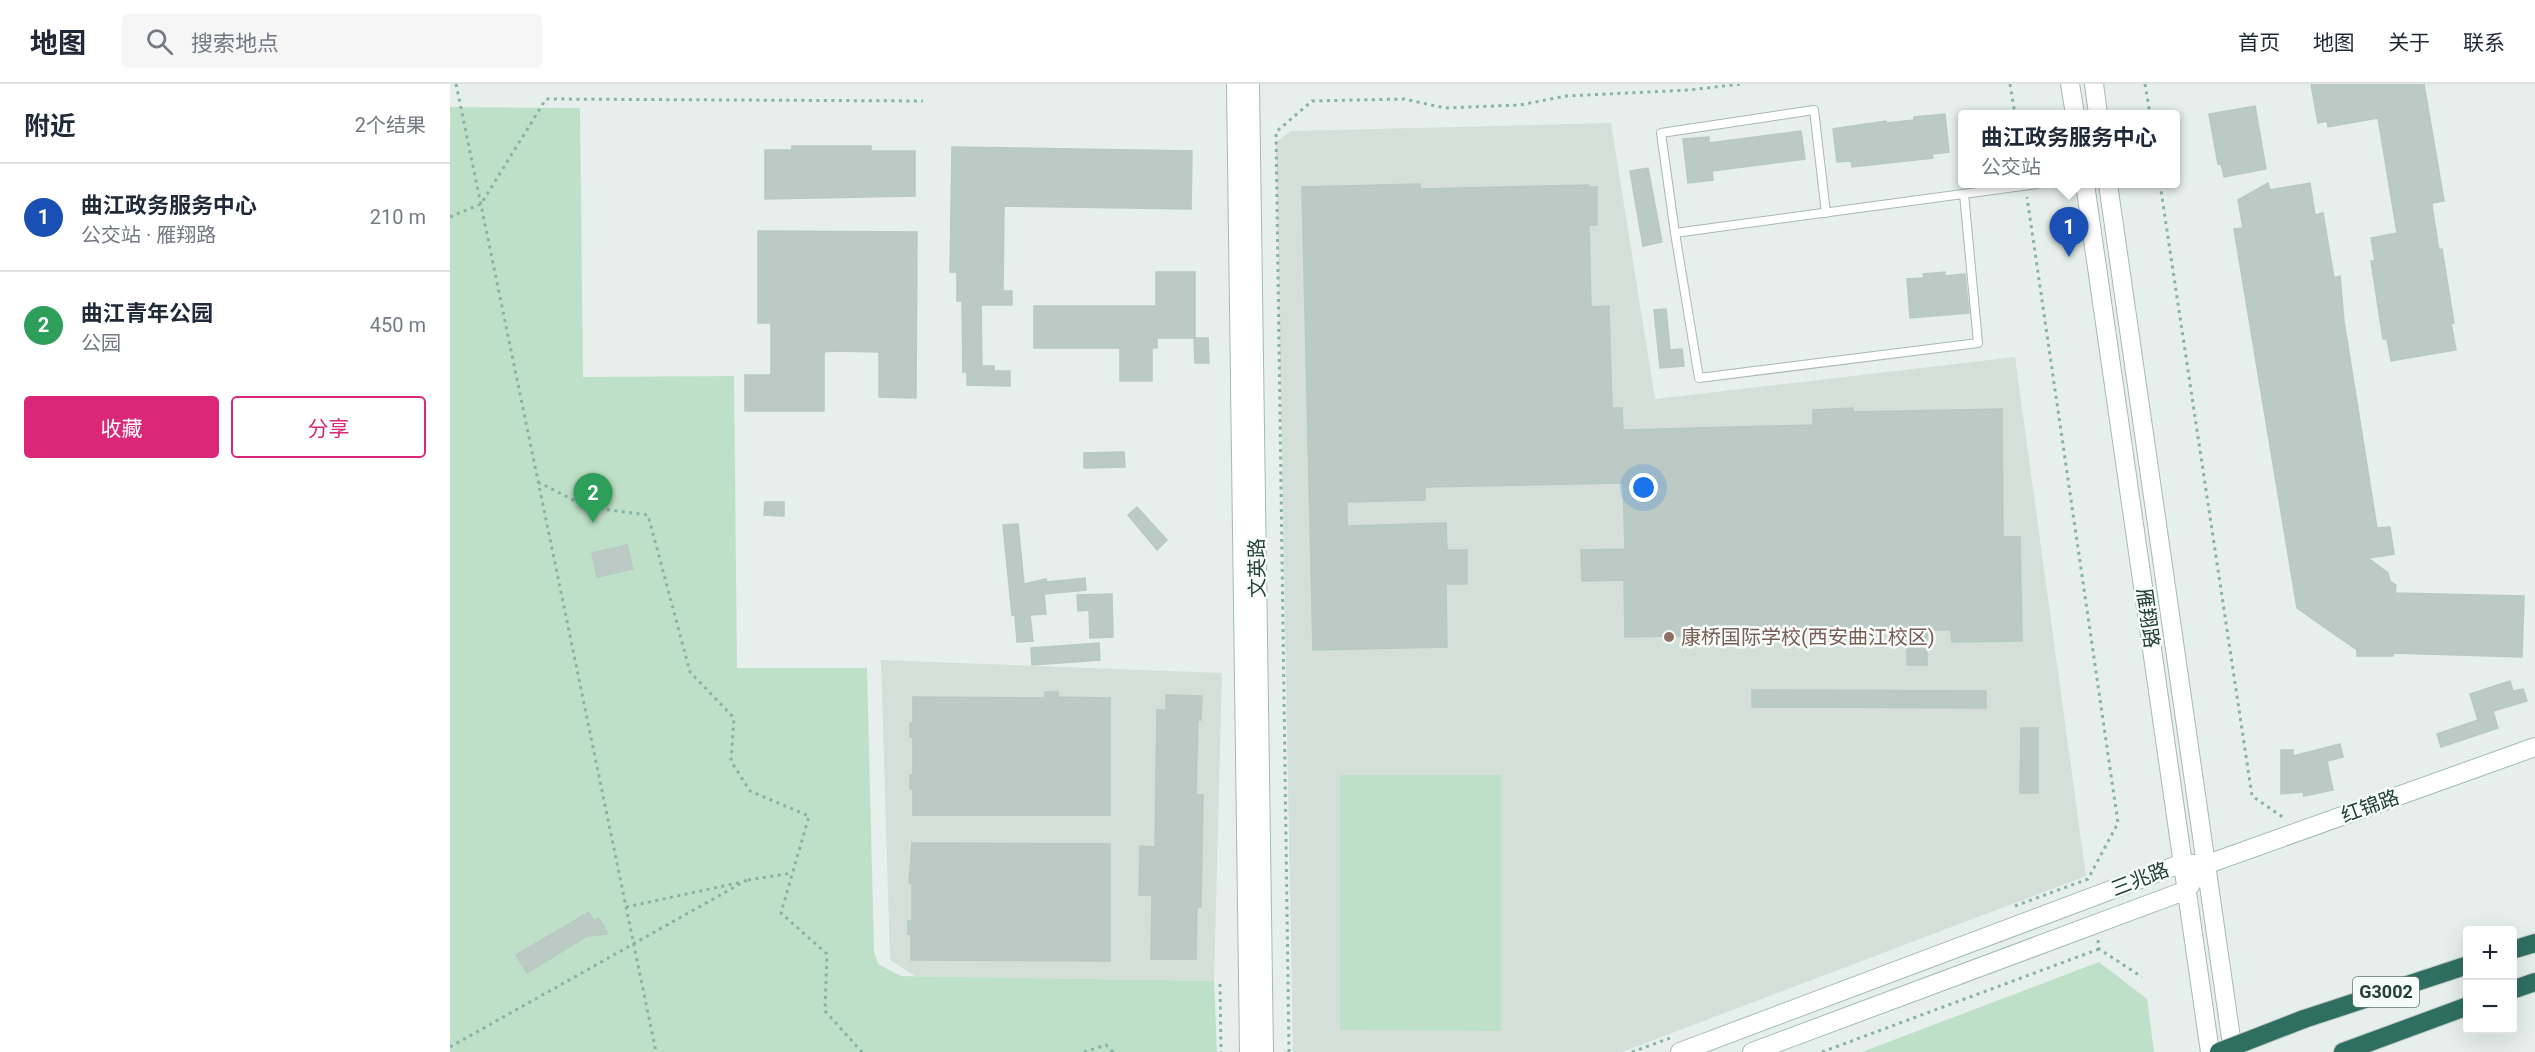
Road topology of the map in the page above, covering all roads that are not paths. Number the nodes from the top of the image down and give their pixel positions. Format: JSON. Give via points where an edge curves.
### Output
{"nodes":[{"id":1,"x":1236,"y":84,"type":"edge"},
{"id":2,"x":1250,"y":84,"type":"edge"},
{"id":3,"x":2070,"y":84,"type":"edge"},
{"id":4,"x":2094,"y":84,"type":"edge"},
{"id":5,"x":2074,"y":110,"type":"edge"},
{"id":6,"x":2097,"y":110,"type":"edge"},
{"id":7,"x":2010,"y":188,"type":"edge"},
{"id":8,"x":2086,"y":188,"type":"edge"},
{"id":9,"x":2109,"y":188,"type":"edge"},
{"id":10,"x":1964,"y":194,"type":"junction"},
{"id":11,"x":1826,"y":213,"type":"junction"},
{"id":12,"x":1675,"y":233,"type":"junction"},
{"id":13,"x":2535,"y":747,"type":"edge"},
{"id":14,"x":2183,"y":863,"type":"junction"},
{"id":15,"x":2205,"y":865,"type":"junction"},
{"id":16,"x":2187,"y":890,"type":"junction"},
{"id":17,"x":2535,"y":943,"type":"edge"},
{"id":18,"x":2517,"y":948,"type":"edge"},
{"id":19,"x":2463,"y":967,"type":"edge"},
{"id":20,"x":2535,"y":982,"type":"edge"},
{"id":21,"x":2517,"y":988,"type":"edge"},
{"id":22,"x":2463,"y":1008,"type":"edge"},
{"id":23,"x":1679,"y":1044,"type":"edge"},
{"id":24,"x":1249,"y":1052,"type":"edge"},
{"id":25,"x":1264,"y":1052,"type":"edge"},
{"id":26,"x":1752,"y":1052,"type":"edge"},
{"id":27,"x":2210,"y":1052,"type":"edge"},
{"id":28,"x":2218,"y":1052,"type":"edge"},
{"id":29,"x":2233,"y":1052,"type":"edge"},
{"id":30,"x":2343,"y":1052,"type":"edge"}],
"edges":[{"from":1,"to":24,"type":"street","name":"文英路"},
{"from":2,"to":25,"type":"street","name":"文英路"},
{"from":3,"to":5,"type":"street"},
{"from":4,"to":6,"type":"street"},
{"from":7,"to":10,"type":"lane"},
{"from":8,"to":14,"type":"street","name":"雁翔路"},
{"from":9,"to":15,"type":"street","name":"雁翔路"},
{"from":10,"to":11,"type":"lane"},
{"from":10,"to":12,"type":"lane","via":[[1978,343],[1699,378]]},
{"from":11,"to":12,"type":"lane"},
{"from":11,"to":12,"type":"lane","via":[[1814,110],[1661,133]]},
{"from":13,"to":15,"type":"street","name":"红锦路"},
{"from":14,"to":15,"type":"street","name":"三兆路"},
{"from":14,"to":16,"type":"street","name":"雁翔路"},
{"from":14,"to":23,"type":"street","name":"三兆路"},
{"from":15,"to":16,"type":"street","name":"三兆路"},
{"from":15,"to":29,"type":"street","name":"雁翔路"},
{"from":16,"to":26,"type":"street","name":"三兆路"},
{"from":16,"to":27,"type":"street","name":"雁翔路"},
{"from":17,"to":18,"type":"highway"},
{"from":19,"to":28,"type":"highway","number":"G3002","bridge":true},
{"from":20,"to":21,"type":"highway"},
{"from":22,"to":30,"type":"highway","number":"G3002"}]}
